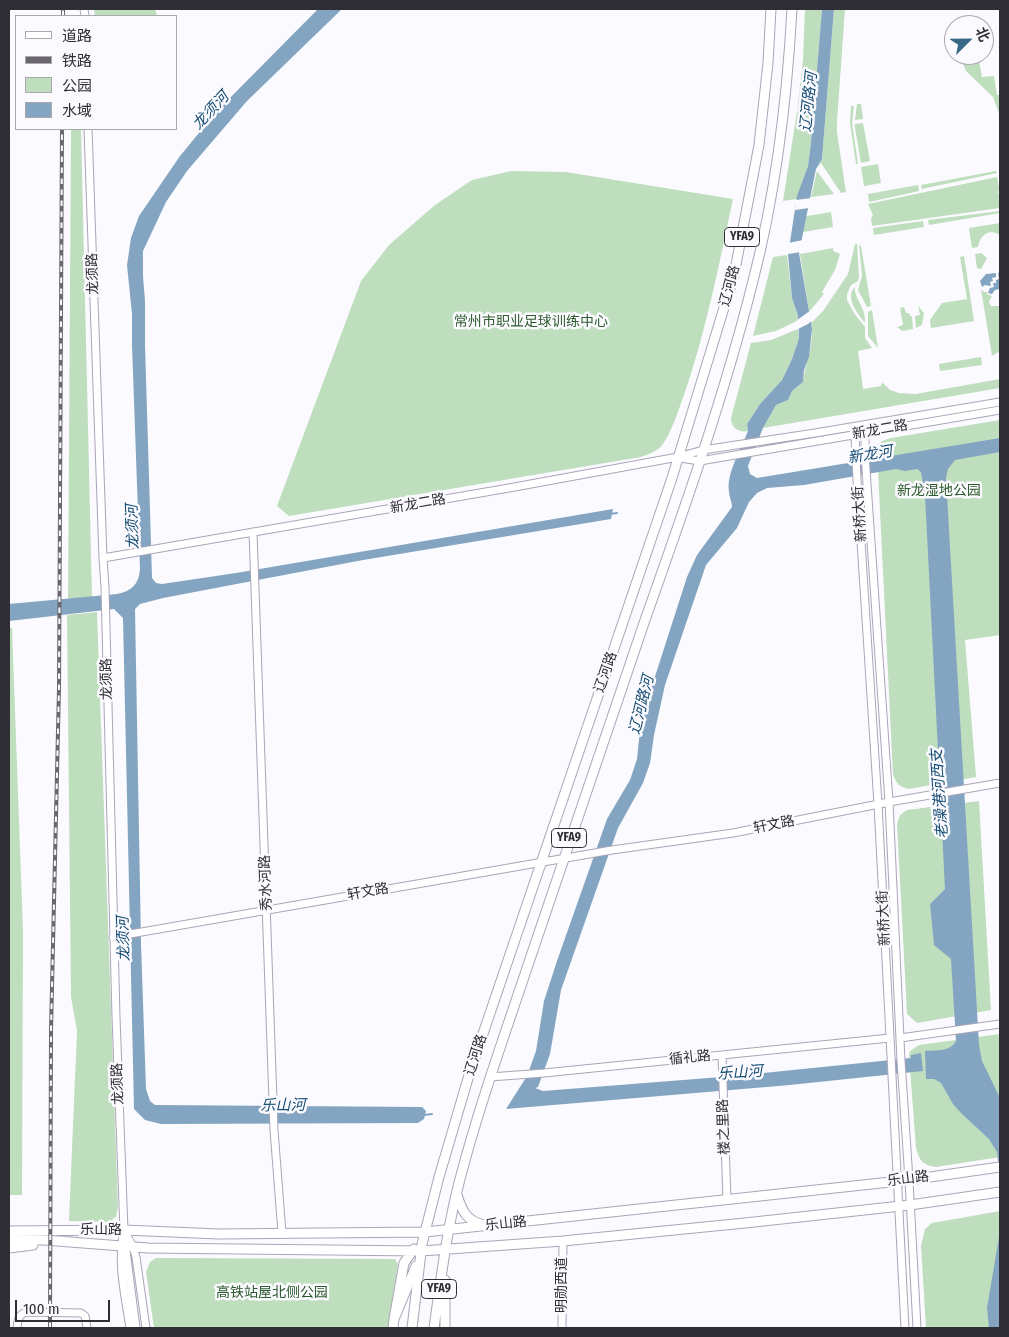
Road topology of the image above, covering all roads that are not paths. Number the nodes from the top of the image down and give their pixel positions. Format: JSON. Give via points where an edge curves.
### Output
{"nodes":[{"id":1,"x":771,"y":9,"type":"edge"},
{"id":2,"x":792,"y":9,"type":"edge"},
{"id":3,"x":88,"y":130,"type":"edge"},
{"id":4,"x":1000,"y":402,"type":"edge"},
{"id":5,"x":1000,"y":410,"type":"edge"},
{"id":6,"x":860,"y":426,"type":"junction"},
{"id":7,"x":865,"y":432,"type":"junction"},
{"id":8,"x":855,"y":435,"type":"junction"},
{"id":9,"x":703,"y":450,"type":"junction"},
{"id":10,"x":678,"y":457,"type":"junction"},
{"id":11,"x":700,"y":461,"type":"junction"},
{"id":12,"x":253,"y":532,"type":"junction"},
{"id":13,"x":103,"y":558,"type":"junction"},
{"id":14,"x":1000,"y":783,"type":"edge"},
{"id":15,"x":888,"y":802,"type":"junction"},
{"id":16,"x":878,"y":804,"type":"junction"},
{"id":17,"x":562,"y":858,"type":"junction"},
{"id":18,"x":540,"y":862,"type":"junction"},
{"id":19,"x":267,"y":911,"type":"junction"},
{"id":20,"x":114,"y":938,"type":"junction"},
{"id":21,"x":1000,"y":1024,"type":"edge"},
{"id":22,"x":890,"y":1038,"type":"junction"},
{"id":23,"x":900,"y":1038,"type":"junction"},
{"id":24,"x":722,"y":1055,"type":"junction"},
{"id":25,"x":490,"y":1077,"type":"junction"},
{"id":26,"x":996,"y":1167,"type":"edge"},
{"id":27,"x":910,"y":1180,"type":"junction"},
{"id":28,"x":898,"y":1181,"type":"junction"},
{"id":29,"x":998,"y":1192,"type":"edge"},
{"id":30,"x":457,"y":1194,"type":"junction"},
{"id":31,"x":727,"y":1200,"type":"junction"},
{"id":32,"x":910,"y":1205,"type":"junction"},
{"id":33,"x":899,"y":1207,"type":"junction"},
{"id":34,"x":493,"y":1226,"type":"junction"},
{"id":35,"x":124,"y":1230,"type":"junction"},
{"id":36,"x":450,"y":1230,"type":"junction"},
{"id":37,"x":9,"y":1231,"type":"edge"},
{"id":38,"x":425,"y":1232,"type":"junction"},
{"id":39,"x":282,"y":1234,"type":"junction"},
{"id":40,"x":9,"y":1240,"type":"edge"},
{"id":41,"x":562,"y":1241,"type":"junction"},
{"id":42,"x":75,"y":1242,"type":"junction"},
{"id":43,"x":126,"y":1246,"type":"junction"},
{"id":44,"x":9,"y":1248,"type":"edge"},
{"id":45,"x":445,"y":1249,"type":"junction"},
{"id":46,"x":416,"y":1251,"type":"junction"},
{"id":47,"x":393,"y":1324,"type":"edge"},
{"id":48,"x":16,"y":1328,"type":"edge"},
{"id":49,"x":87,"y":1328,"type":"edge"},
{"id":50,"x":130,"y":1328,"type":"edge"},
{"id":51,"x":136,"y":1328,"type":"edge"},
{"id":52,"x":146,"y":1328,"type":"edge"},
{"id":53,"x":412,"y":1328,"type":"edge"},
{"id":54,"x":434,"y":1328,"type":"edge"},
{"id":55,"x":446,"y":1328,"type":"edge"},
{"id":56,"x":562,"y":1328,"type":"edge"},
{"id":57,"x":905,"y":1328,"type":"edge"},
{"id":58,"x":917,"y":1328,"type":"edge"}],
"edges":[{"from":1,"to":10,"type":"main road","name":"辽河路","number":"YFA9","via":[[759,145],[734,275]]},
{"from":2,"to":9,"type":"main road","name":"辽河路","number":"YFA9","via":[[779,148],[768,214],[740,334]]},
{"from":3,"to":13,"type":"street","name":"龙须路"},
{"from":4,"to":6,"type":"street","name":"新龙二路"},
{"from":5,"to":7,"type":"street","name":"新龙二路"},
{"from":6,"to":7,"type":"street"},
{"from":6,"to":8,"type":"street"},
{"from":6,"to":9,"type":"street","name":"新龙二路"},
{"from":7,"to":8,"type":"street","name":"新龙二路"},
{"from":7,"to":15,"type":"street","name":"新桥大街"},
{"from":8,"to":11,"type":"street","name":"新龙二路"},
{"from":8,"to":16,"type":"street","name":"新桥大街"},
{"from":9,"to":10,"type":"street","name":"新龙二路"},
{"from":9,"to":11,"type":"main road","name":"辽河路","number":"YFA9"},
{"from":10,"to":11,"type":"street"},
{"from":10,"to":12,"type":"street","name":"新龙二路"},
{"from":10,"to":18,"type":"main road","name":"辽河路","number":"YFA9"},
{"from":11,"to":17,"type":"main road","name":"辽河路","number":"YFA9"},
{"from":12,"to":13,"type":"street","name":"新龙二路"},
{"from":12,"to":19,"type":"street","name":"秀水河路"},
{"from":13,"to":20,"type":"street","name":"龙须路"},
{"from":14,"to":15,"type":"street","name":"轩文路"},
{"from":15,"to":16,"type":"street","name":"轩文路"},
{"from":15,"to":23,"type":"street","name":"新桥大街"},
{"from":16,"to":17,"type":"street","name":"轩文路","via":[[733,833]]},
{"from":16,"to":22,"type":"street","name":"新桥大街"},
{"from":17,"to":18,"type":"street","name":"轩文路"},
{"from":17,"to":25,"type":"main road","name":"辽河路","number":"YFA9"},
{"from":18,"to":19,"type":"street","name":"轩文路"},
{"from":18,"to":38,"type":"main road","name":"辽河路","number":"YFA9","via":[[469,1075]]},
{"from":19,"to":20,"type":"street","name":"轩文路"},
{"from":19,"to":39,"type":"street","name":"秀水河路","via":[[274,1130]]},
{"from":20,"to":35,"type":"street","name":"龙须路"},
{"from":21,"to":23,"type":"street"},
{"from":22,"to":24,"type":"street","name":"循礼路"},
{"from":22,"to":28,"type":"street","name":"新桥大街"},
{"from":23,"to":27,"type":"street","name":"新桥大街"},
{"from":24,"to":25,"type":"street","name":"循礼路"},
{"from":24,"to":31,"type":"street","name":"楼之里路"},
{"from":25,"to":30,"type":"main road","name":"辽河路","number":"YFA9"},
{"from":26,"to":27,"type":"main road","name":"乐山路"},
{"from":27,"to":28,"type":"main road","name":"乐山路"},
{"from":27,"to":32,"type":"street","name":"新桥大街"},
{"from":28,"to":31,"type":"main road","name":"乐山路"},
{"from":28,"to":33,"type":"street","name":"新桥大街"},
{"from":29,"to":32,"type":"main road","name":"乐山路"},
{"from":30,"to":34,"type":"main road","via":[[468,1218]]},
{"from":30,"to":36,"type":"main road","name":"辽河路","number":"YFA9"},
{"from":31,"to":34,"type":"main road","name":"乐山路"},
{"from":32,"to":33,"type":"main road","name":"乐山路"},
{"from":32,"to":58,"type":"street","name":"新桥大街"},
{"from":33,"to":41,"type":"main road","name":"乐山路"},
{"from":33,"to":57,"type":"street","name":"新桥大街"},
{"from":34,"to":36,"type":"main road","name":"乐山路"},
{"from":35,"to":37,"type":"main road","name":"乐山路"},
{"from":35,"to":39,"type":"main road","name":"乐山路"},
{"from":35,"to":43,"type":"street","name":"龙须路"},
{"from":35,"to":43,"type":"street","name":"龙须路"},
{"from":36,"to":38,"type":"main road","name":"乐山路"},
{"from":36,"to":45,"type":"main road","name":"辽河路","number":"YFA9"},
{"from":38,"to":39,"type":"main road","name":"乐山路"},
{"from":38,"to":46,"type":"main road","name":"辽河路","number":"YFA9"},
{"from":40,"to":42,"type":"main road","name":"乐山路"},
{"from":41,"to":45,"type":"main road","name":"乐山路"},
{"from":41,"to":56,"type":"street","name":"明勋西道"},
{"from":42,"to":43,"type":"main road","name":"乐山路"},
{"from":42,"to":44,"type":"main road"},
{"from":43,"to":46,"type":"main road","name":"乐山路"},
{"from":43,"to":50,"type":"street","name":"龙须路","via":[[121,1262]]},
{"from":43,"to":51,"type":"street"},
{"from":43,"to":52,"type":"street","name":"龙须路","via":[[136,1257]]},
{"from":45,"to":46,"type":"main road","name":"乐山路"},
{"from":45,"to":54,"type":"main road","name":"辽河路","number":"YFA9"},
{"from":45,"to":55,"type":"main road"},
{"from":46,"to":47,"type":"main road"},
{"from":46,"to":53,"type":"main road","name":"辽河路","number":"YFA9"},
{"from":48,"to":49,"type":"street","via":[[22,1314],[36,1312],[81,1313],[85,1316]]}]}
